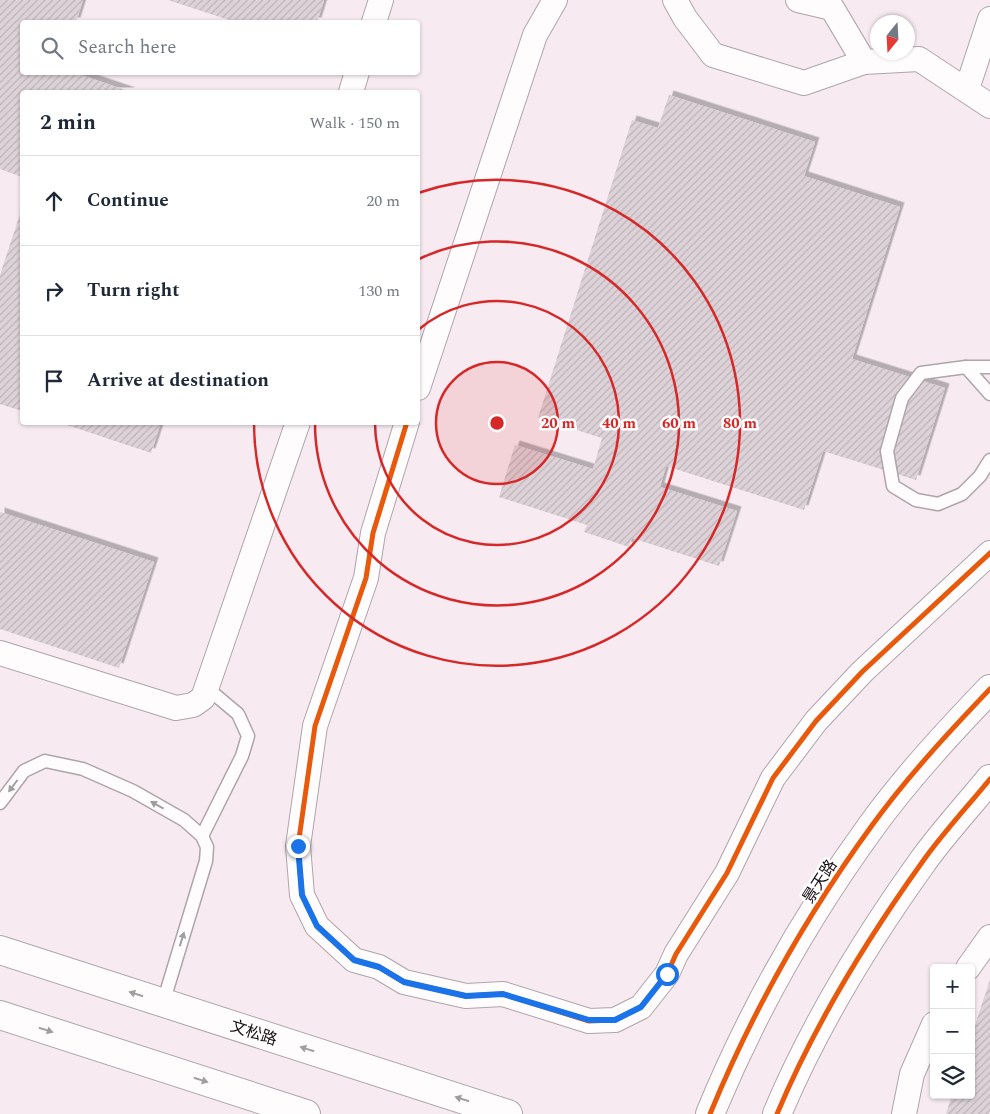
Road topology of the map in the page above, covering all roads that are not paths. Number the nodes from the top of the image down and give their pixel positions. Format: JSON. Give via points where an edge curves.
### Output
{"nodes":[{"id":1,"x":381,"y":0,"type":"edge"},
{"id":2,"x":555,"y":0,"type":"edge"},
{"id":3,"x":675,"y":0,"type":"edge"},
{"id":4,"x":798,"y":0,"type":"edge"},
{"id":5,"x":990,"y":19,"type":"edge"},
{"id":6,"x":375,"y":20,"type":"edge"},
{"id":7,"x":864,"y":62,"type":"junction"},
{"id":8,"x":356,"y":75,"type":"edge"},
{"id":9,"x":967,"y":89,"type":"junction"},
{"id":10,"x":352,"y":90,"type":"edge"},
{"id":11,"x":990,"y":106,"type":"edge"},
{"id":12,"x":966,"y":367,"type":"junction"},
{"id":13,"x":990,"y":367,"type":"edge"},
{"id":14,"x":420,"y":382,"type":"edge"},
{"id":15,"x":990,"y":394,"type":"edge"},
{"id":16,"x":297,"y":425,"type":"edge"},
{"id":17,"x":406,"y":425,"type":"edge"},
{"id":18,"x":990,"y":460,"type":"edge"},
{"id":19,"x":990,"y":553,"type":"edge"},
{"id":20,"x":0,"y":653,"type":"edge"},
{"id":21,"x":207,"y":688,"type":"junction"},
{"id":22,"x":990,"y":690,"type":"edge"},
{"id":23,"x":990,"y":779,"type":"edge"},
{"id":24,"x":0,"y":803,"type":"edge"},
{"id":25,"x":202,"y":836,"type":"junction"},
{"id":26,"x":990,"y":937,"type":"edge"},
{"id":27,"x":0,"y":950,"type":"edge"},
{"id":28,"x":971,"y":964,"type":"edge"},
{"id":29,"x":163,"y":1003,"type":"junction"},
{"id":30,"x":0,"y":1015,"type":"edge"},
{"id":31,"x":930,"y":1033,"type":"edge"},
{"id":32,"x":306,"y":1114,"type":"edge"},
{"id":33,"x":508,"y":1114,"type":"edge"},
{"id":34,"x":710,"y":1114,"type":"edge"},
{"id":35,"x":777,"y":1114,"type":"edge"},
{"id":36,"x":904,"y":1114,"type":"edge"}],
"edges":[{"from":1,"to":6,"type":"street"},
{"from":2,"to":14,"type":"street","via":[[535,35]]},
{"from":3,"to":7,"type":"street","via":[[713,55],[804,83]]},
{"from":4,"to":7,"type":"street","via":[[832,8]]},
{"from":5,"to":9,"type":"street"},
{"from":7,"to":9,"type":"street","via":[[919,59]]},
{"from":8,"to":10,"type":"street"},
{"from":9,"to":11,"type":"street"},
{"from":12,"to":13,"type":"lane"},
{"from":12,"to":15,"type":"lane"},
{"from":12,"to":18,"type":"lane","via":[[921,373],[902,398],[887,451],[893,486],[916,500],[938,504],[962,494]]},
{"from":16,"to":21,"type":"street"},
{"from":17,"to":19,"type":"street","via":[[373,533],[366,578],[315,726],[298,846],[302,895],[317,926],[354,960],[379,967],[404,982],[466,996],[503,994],[589,1020],[615,1020],[641,1007],[667,974],[727,873],[773,778],[816,721],[862,672]]},
{"from":20,"to":21,"type":"street","via":[[176,708],[193,705],[204,698]]},
{"from":21,"to":25,"type":"lane","via":[[238,714],[248,736],[242,756]]},
{"from":22,"to":34,"type":"street","name":"景天路","via":[[944,737],[873,823],[820,901],[730,1064]]},
{"from":23,"to":35,"type":"street","via":[[924,860],[873,934],[823,1021]]},
{"from":25,"to":24,"type":"lane","one_way":true,"via":[[184,820],[133,791],[83,769],[45,761],[24,771]]},
{"from":29,"to":25,"type":"lane","one_way":true,"via":[[206,861],[207,847]]},
{"from":26,"to":28,"type":"street"},
{"from":29,"to":27,"type":"street","name":"文松路","one_way":true},
{"from":33,"to":29,"type":"street","name":"文松路","one_way":true},
{"from":30,"to":32,"type":"street","one_way":true},
{"from":31,"to":36,"type":"street","via":[[912,1074]]}]}
